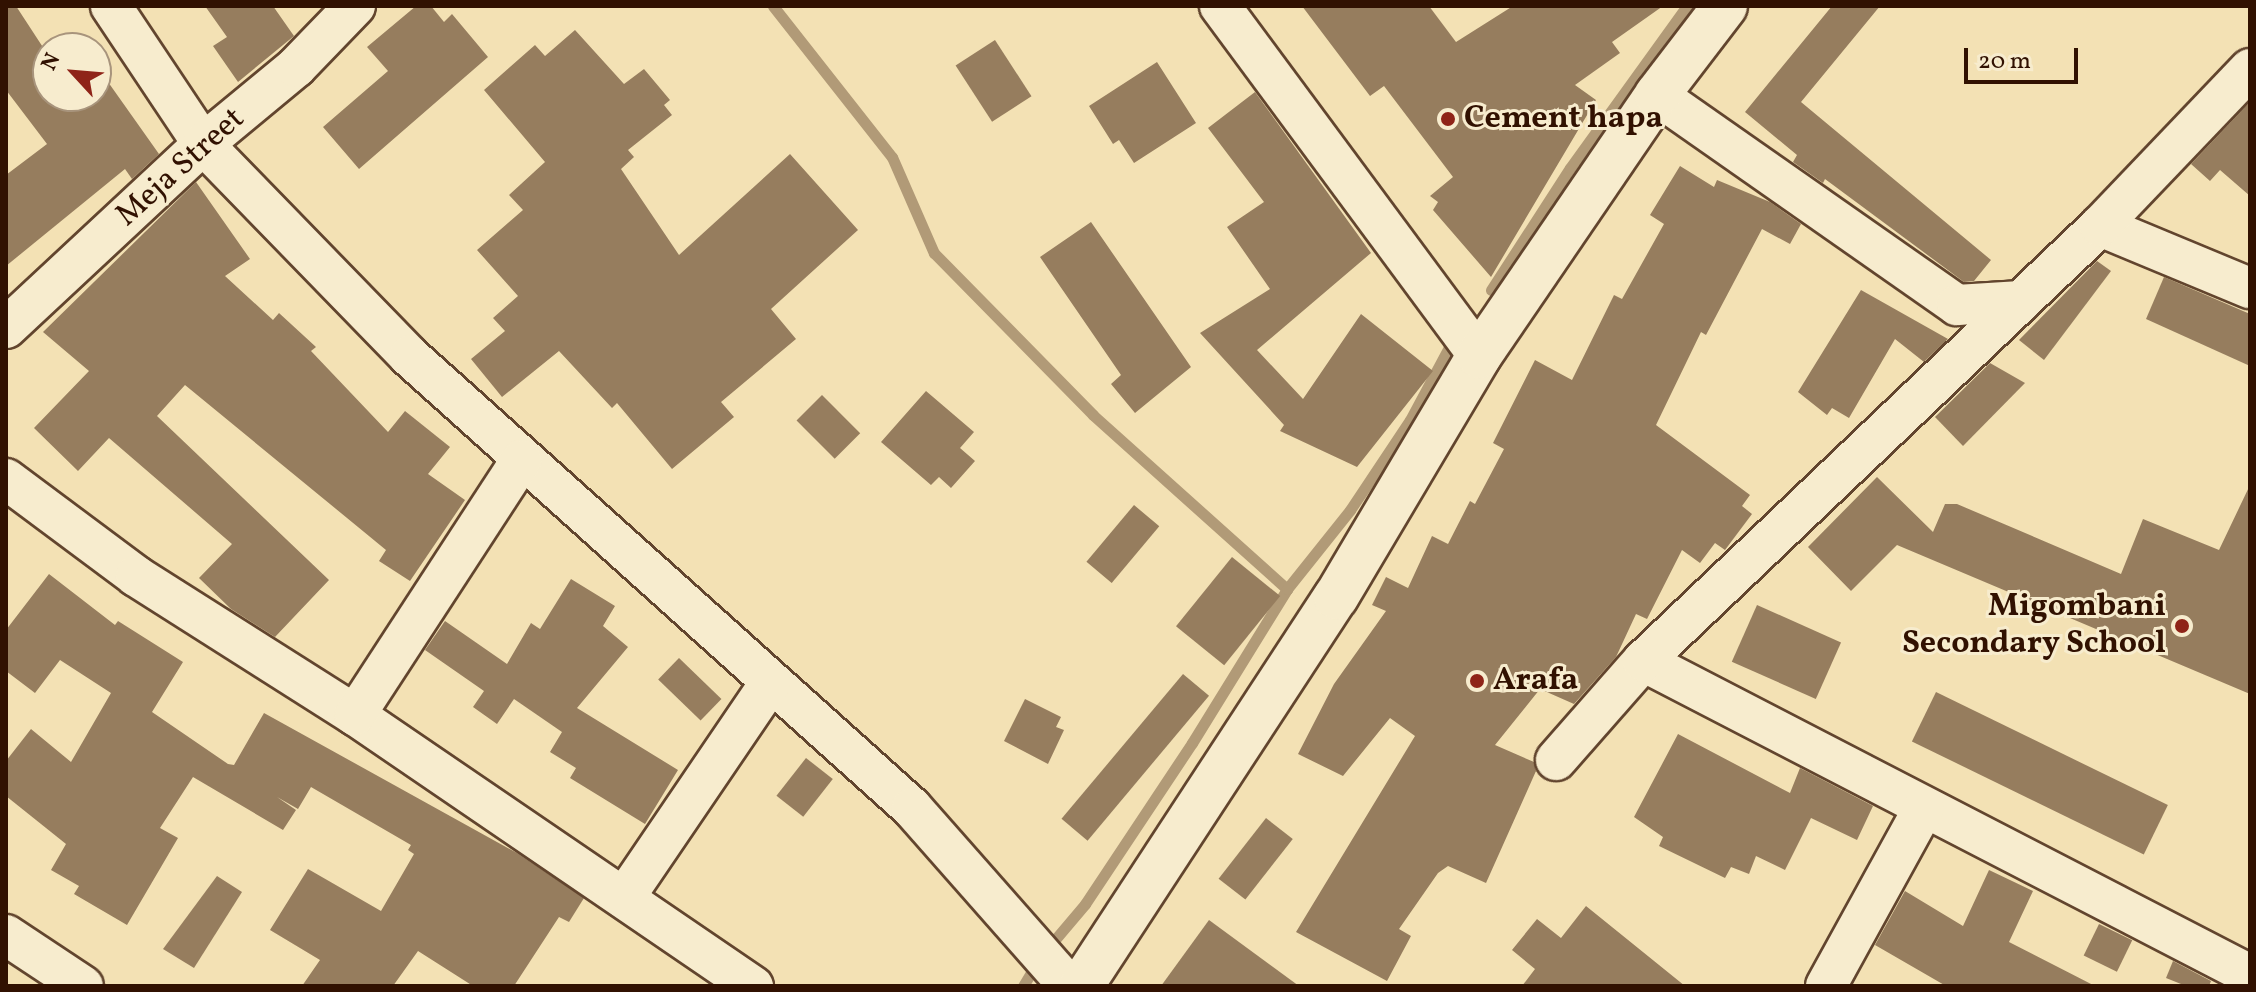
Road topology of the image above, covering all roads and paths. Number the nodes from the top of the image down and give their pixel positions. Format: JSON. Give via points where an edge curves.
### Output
{"nodes":[{"id":1,"x":111,"y":6,"type":"edge"},
{"id":2,"x":355,"y":6,"type":"edge"},
{"id":3,"x":1220,"y":6,"type":"edge"},
{"id":4,"x":1725,"y":6,"type":"edge"},
{"id":5,"x":2250,"y":69,"type":"edge"},
{"id":6,"x":1657,"y":95,"type":"junction"},
{"id":7,"x":203,"y":144,"type":"junction"},
{"id":8,"x":2100,"y":226,"type":"junction"},
{"id":9,"x":2250,"y":288,"type":"edge"},
{"id":10,"x":2021,"y":301,"type":"junction"},
{"id":11,"x":6,"y":328,"type":"edge"},
{"id":12,"x":1479,"y":356,"type":"junction"},
{"id":13,"x":521,"y":460,"type":"junction"},
{"id":14,"x":6,"y":479,"type":"edge"},
{"id":15,"x":1643,"y":661,"type":"junction"},
{"id":16,"x":770,"y":683,"type":"junction"},
{"id":17,"x":355,"y":715,"type":"junction"},
{"id":18,"x":1556,"y":760,"type":"dead end"},
{"id":19,"x":1924,"y":808,"type":"junction"},
{"id":20,"x":624,"y":898,"type":"junction"},
{"id":21,"x":6,"y":935,"type":"edge"},
{"id":22,"x":2250,"y":975,"type":"edge"},
{"id":23,"x":83,"y":986,"type":"edge"},
{"id":24,"x":753,"y":986,"type":"edge"},
{"id":25,"x":1069,"y":986,"type":"edge"},
{"id":26,"x":1081,"y":986,"type":"edge"},
{"id":27,"x":1826,"y":986,"type":"edge"}],
"edges":[{"from":1,"to":7,"type":"street"},
{"from":2,"to":7,"type":"street","name":"Meja Street","via":[[296,67]]},
{"from":3,"to":12,"type":"street"},
{"from":4,"to":6,"type":"main road"},
{"from":5,"to":8,"type":"street"},
{"from":6,"to":10,"type":"street","via":[[1957,305]]},
{"from":6,"to":12,"type":"main road"},
{"from":7,"to":11,"type":"street","name":"Meja Street"},
{"from":7,"to":13,"type":"street","via":[[409,356]]},
{"from":8,"to":9,"type":"street"},
{"from":8,"to":10,"type":"street"},
{"from":10,"to":15,"type":"street"},
{"from":12,"to":26,"type":"main road","via":[[1336,597]]},
{"from":13,"to":16,"type":"street"},
{"from":13,"to":17,"type":"street"},
{"from":14,"to":17,"type":"street","via":[[136,576]]},
{"from":15,"to":18,"type":"street"},
{"from":15,"to":19,"type":"street"},
{"from":16,"to":20,"type":"street"},
{"from":16,"to":25,"type":"street","via":[[912,808]]},
{"from":17,"to":20,"type":"street"},
{"from":19,"to":22,"type":"street"},
{"from":19,"to":27,"type":"street"},
{"from":20,"to":24,"type":"street"},
{"from":21,"to":23,"type":"street"}]}
